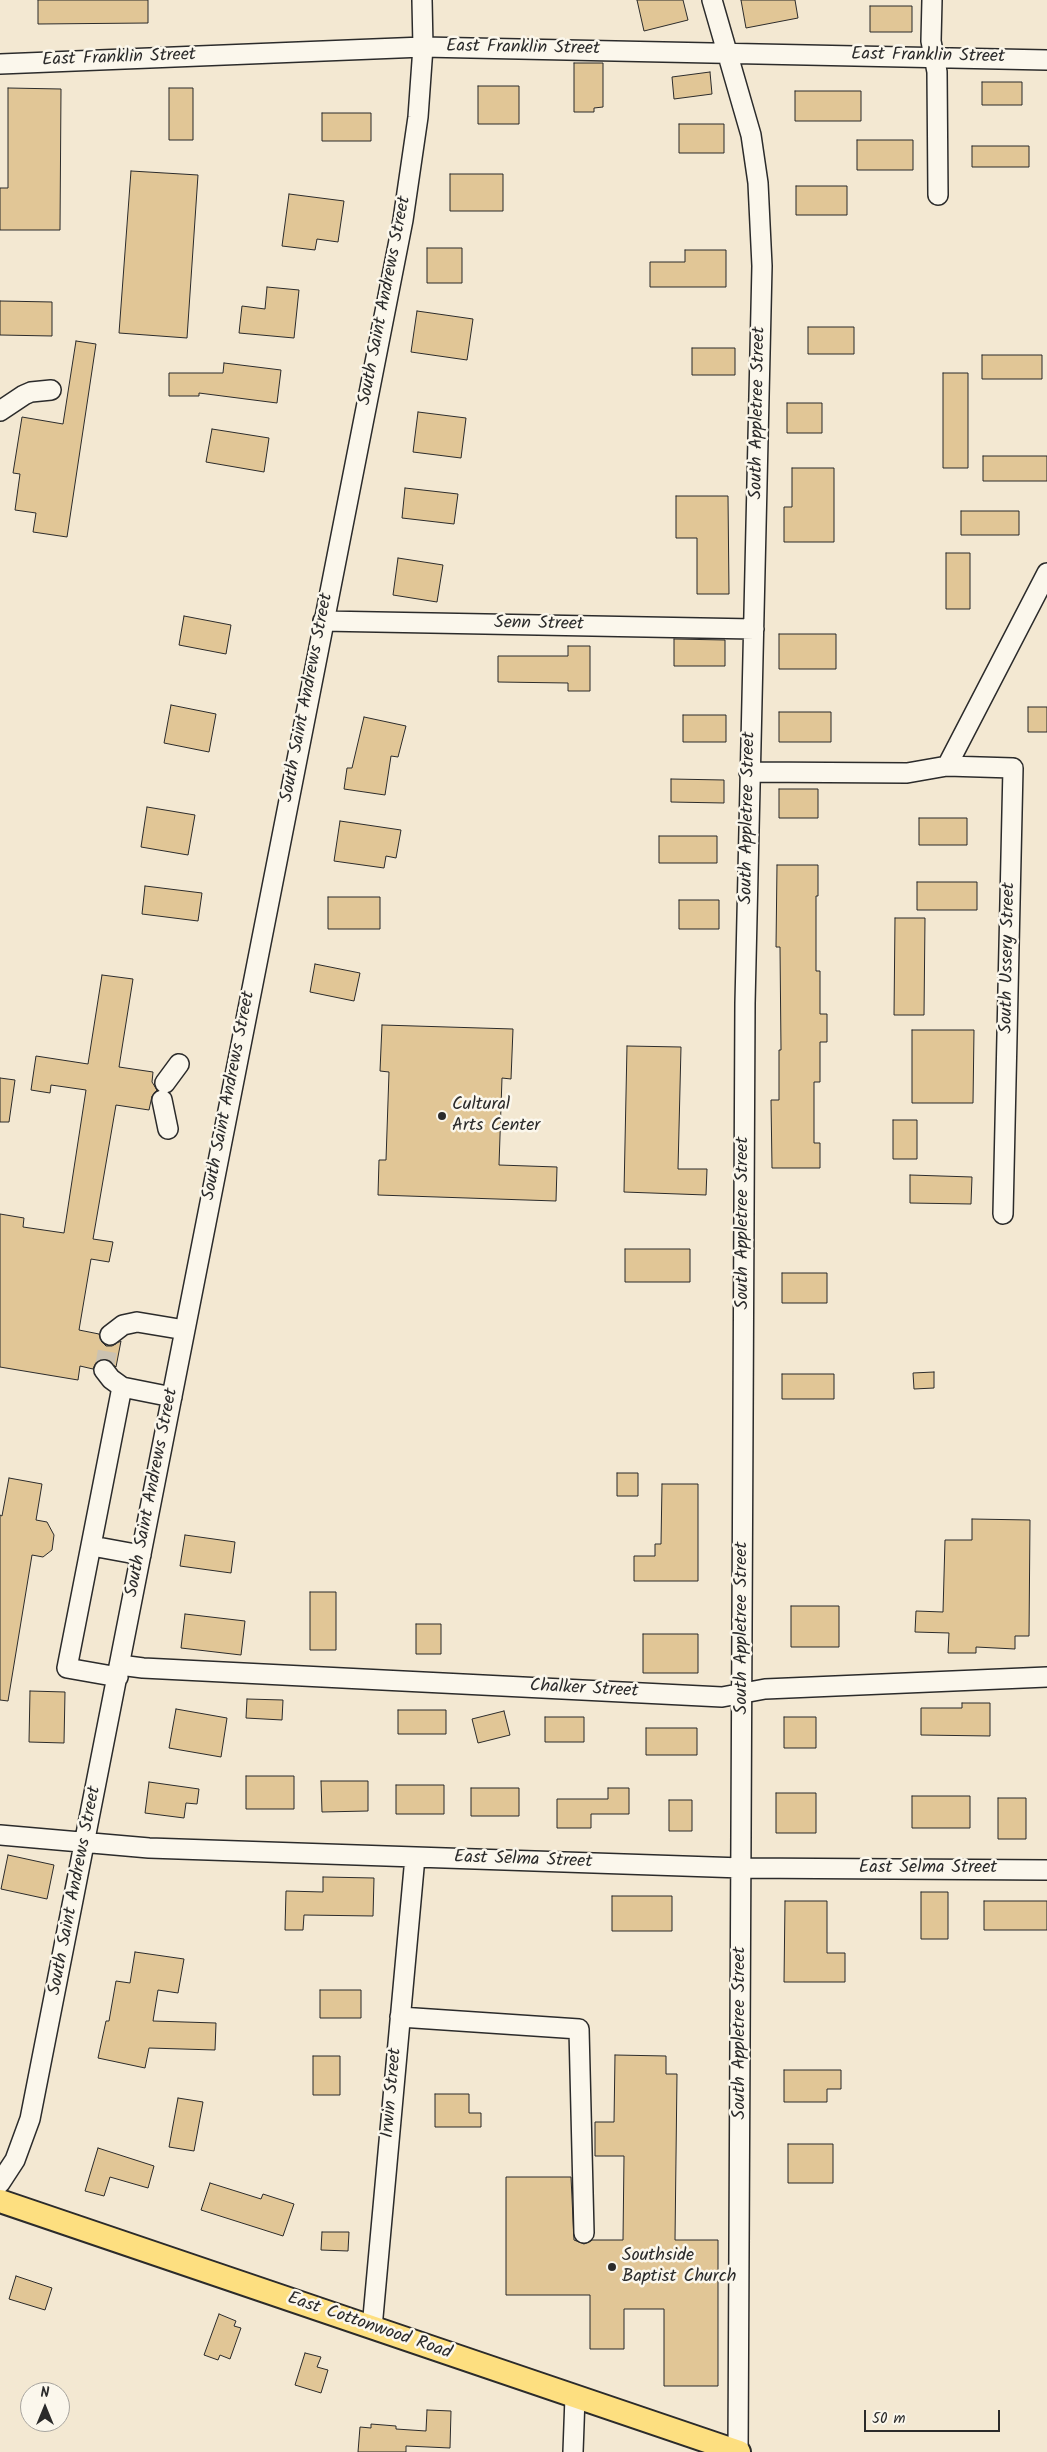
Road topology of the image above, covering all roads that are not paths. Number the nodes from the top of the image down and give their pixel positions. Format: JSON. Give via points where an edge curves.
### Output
{"nodes":[{"id":1,"x":422,"y":0,"type":"edge"},
{"id":2,"x":712,"y":0,"type":"edge"},
{"id":3,"x":932,"y":0,"type":"edge"},
{"id":4,"x":423,"y":46,"type":"junction"},
{"id":5,"x":729,"y":54,"type":"junction"},
{"id":6,"x":934,"y":57,"type":"junction"},
{"id":7,"x":1047,"y":60,"type":"edge"},
{"id":8,"x":0,"y":64,"type":"edge"},
{"id":9,"x":938,"y":195,"type":"dead end"},
{"id":10,"x":51,"y":390,"type":"dead end"},
{"id":11,"x":0,"y":411,"type":"edge"},
{"id":12,"x":1047,"y":573,"type":"edge"},
{"id":13,"x":323,"y":622,"type":"junction"},
{"id":14,"x":754,"y":629,"type":"junction"},
{"id":15,"x":947,"y":766,"type":"junction"},
{"id":16,"x":749,"y":772,"type":"junction"},
{"id":17,"x":179,"y":1064,"type":"dead end"},
{"id":18,"x":168,"y":1129,"type":"dead end"},
{"id":19,"x":1003,"y":1214,"type":"dead end"},
{"id":20,"x":185,"y":1330,"type":"junction"},
{"id":21,"x":110,"y":1335,"type":"dead end"},
{"id":22,"x":104,"y":1370,"type":"dead end"},
{"id":23,"x":122,"y":1387,"type":"junction"},
{"id":24,"x":172,"y":1397,"type":"junction"},
{"id":25,"x":92,"y":1546,"type":"junction"},
{"id":26,"x":141,"y":1555,"type":"junction"},
{"id":27,"x":119,"y":1671,"type":"junction"},
{"id":28,"x":1047,"y":1677,"type":"edge"},
{"id":29,"x":742,"y":1693,"type":"junction"},
{"id":30,"x":0,"y":1835,"type":"edge"},
{"id":31,"x":85,"y":1842,"type":"junction"},
{"id":32,"x":415,"y":1857,"type":"junction"},
{"id":33,"x":742,"y":1868,"type":"junction"},
{"id":34,"x":1047,"y":1870,"type":"edge"},
{"id":35,"x":400,"y":2017,"type":"junction"},
{"id":36,"x":0,"y":2183,"type":"edge"},
{"id":37,"x":0,"y":2202,"type":"edge"},
{"id":38,"x":584,"y":2232,"type":"dead end"},
{"id":39,"x":372,"y":2328,"type":"junction"},
{"id":40,"x":575,"y":2397,"type":"junction"},
{"id":41,"x":573,"y":2452,"type":"edge"},
{"id":42,"x":738,"y":2452,"type":"edge"}],
"edges":[{"from":1,"to":4,"type":"street","name":"South Saint Andrews Street"},
{"from":2,"to":5,"type":"street","name":"South Appletree Street"},
{"from":3,"to":6,"type":"street"},
{"from":4,"to":5,"type":"street","name":"East Franklin Street"},
{"from":4,"to":8,"type":"street","name":"East Franklin Street"},
{"from":4,"to":13,"type":"street","name":"South Saint Andrews Street","via":[[418,117],[403,220]]},
{"from":5,"to":6,"type":"street","name":"East Franklin Street"},
{"from":5,"to":14,"type":"street","name":"South Appletree Street","via":[[751,135],[761,224]]},
{"from":6,"to":7,"type":"street","name":"East Franklin Street"},
{"from":6,"to":9,"type":"street","via":[[937,72]]},
{"from":10,"to":11,"type":"street","via":[[24,395]]},
{"from":12,"to":15,"type":"street"},
{"from":13,"to":14,"type":"street","name":"Senn Street"},
{"from":13,"to":20,"type":"street","name":"South Saint Andrews Street"},
{"from":14,"to":16,"type":"street","name":"South Appletree Street"},
{"from":15,"to":16,"type":"street","name":"South Ussery Street","via":[[907,773]]},
{"from":15,"to":19,"type":"street","name":"South Ussery Street","via":[[1013,768]]},
{"from":16,"to":29,"type":"street","name":"South Appletree Street"},
{"from":17,"to":18,"type":"street","via":[[163,1092]]},
{"from":20,"to":21,"type":"street","via":[[137,1322],[123,1325]]},
{"from":20,"to":24,"type":"street","name":"South Saint Andrews Street"},
{"from":22,"to":23,"type":"street","via":[[110,1380]]},
{"from":23,"to":24,"type":"street"},
{"from":23,"to":25,"type":"street"},
{"from":24,"to":26,"type":"street","name":"South Saint Andrews Street"},
{"from":25,"to":26,"type":"street"},
{"from":25,"to":27,"type":"street","name":"Chalker Street","via":[[67,1668]]},
{"from":26,"to":27,"type":"street","name":"South Saint Andrews Street"},
{"from":27,"to":29,"type":"street","name":"Chalker Street","via":[[143,1668],[722,1697]]},
{"from":27,"to":31,"type":"street","name":"South Saint Andrews Street"},
{"from":28,"to":29,"type":"street","name":"Chalker Street","via":[[765,1689]]},
{"from":29,"to":33,"type":"street","name":"South Appletree Street"},
{"from":30,"to":31,"type":"street","name":"East Selma Street"},
{"from":31,"to":32,"type":"street","name":"East Selma Street","via":[[149,1848]]},
{"from":31,"to":36,"type":"street","name":"South Saint Andrews Street","via":[[30,2119],[15,2160]]},
{"from":32,"to":33,"type":"street","name":"East Selma Street"},
{"from":32,"to":35,"type":"street","name":"Irwin Street"},
{"from":33,"to":34,"type":"street","name":"East Selma Street"},
{"from":33,"to":42,"type":"street","name":"South Appletree Street"},
{"from":35,"to":38,"type":"street","via":[[579,2029]]},
{"from":35,"to":39,"type":"street","name":"Irwin Street"},
{"from":37,"to":39,"type":"main road","name":"East Cottonwood Road"},
{"from":39,"to":40,"type":"main road","name":"East Cottonwood Road"},
{"from":40,"to":41,"type":"street"},
{"from":40,"to":42,"type":"main road","name":"East Cottonwood Road"}]}
